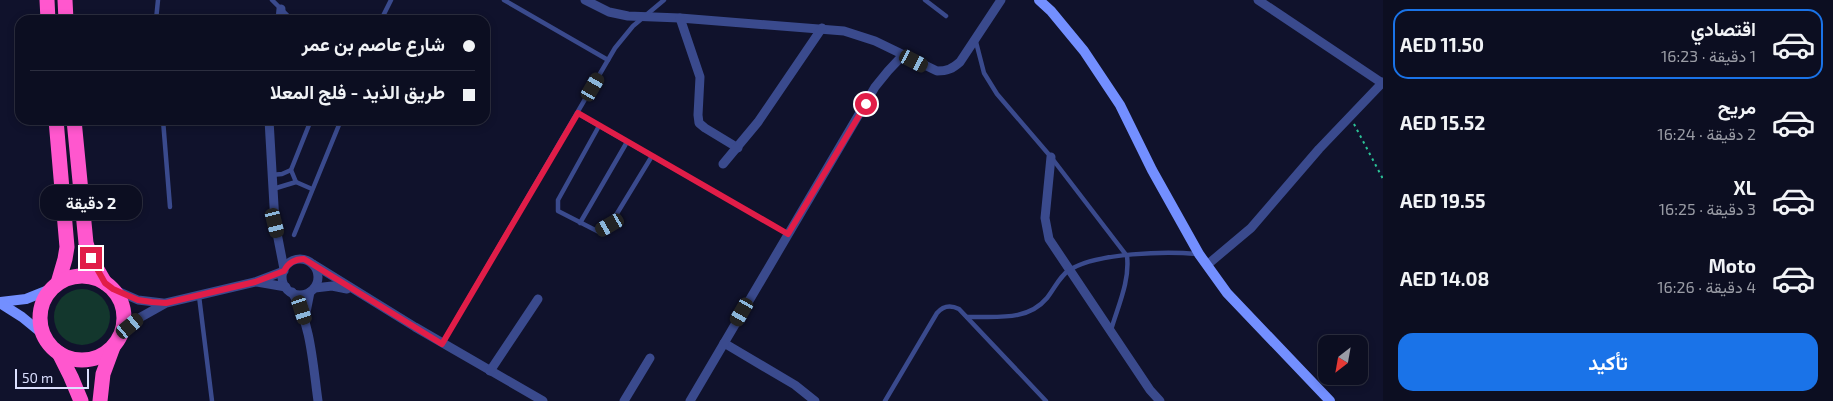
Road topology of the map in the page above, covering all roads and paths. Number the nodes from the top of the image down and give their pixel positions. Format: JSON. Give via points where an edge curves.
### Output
{"nodes":[{"id":1,"x":47,"y":0,"type":"edge"},
{"id":2,"x":65,"y":0,"type":"edge"},
{"id":3,"x":158,"y":0,"type":"edge"},
{"id":4,"x":272,"y":0,"type":"edge"},
{"id":5,"x":391,"y":0,"type":"edge"},
{"id":6,"x":504,"y":0,"type":"edge"},
{"id":7,"x":585,"y":0,"type":"edge"},
{"id":8,"x":664,"y":0,"type":"edge"},
{"id":9,"x":925,"y":0,"type":"edge"},
{"id":10,"x":1001,"y":0,"type":"edge"},
{"id":11,"x":1039,"y":0,"type":"edge"},
{"id":12,"x":1258,"y":0,"type":"edge"},
{"id":13,"x":281,"y":9,"type":"junction"},
{"id":14,"x":48,"y":15,"type":"edge"},
{"id":15,"x":66,"y":15,"type":"edge"},
{"id":16,"x":156,"y":15,"type":"edge"},
{"id":17,"x":280,"y":15,"type":"edge"},
{"id":18,"x":287,"y":15,"type":"edge"},
{"id":19,"x":384,"y":15,"type":"edge"},
{"id":20,"x":946,"y":16,"type":"dead end"},
{"id":21,"x":646,"y":17,"type":"junction"},
{"id":22,"x":680,"y":18,"type":"junction"},
{"id":23,"x":822,"y":28,"type":"junction"},
{"id":24,"x":975,"y":39,"type":"junction"},
{"id":25,"x":903,"y":55,"type":"junction"},
{"id":26,"x":608,"y":60,"type":"junction"},
{"id":27,"x":1383,"y":82,"type":"edge"},
{"id":28,"x":578,"y":113,"type":"junction"},
{"id":29,"x":1350,"y":116,"type":"junction"},
{"id":30,"x":56,"y":125,"type":"edge"},
{"id":31,"x":74,"y":125,"type":"edge"},
{"id":32,"x":163,"y":125,"type":"edge"},
{"id":33,"x":269,"y":125,"type":"edge"},
{"id":34,"x":308,"y":125,"type":"edge"},
{"id":35,"x":339,"y":125,"type":"edge"},
{"id":36,"x":599,"y":126,"type":"junction"},
{"id":37,"x":627,"y":142,"type":"junction"},
{"id":38,"x":738,"y":148,"type":"junction"},
{"id":39,"x":652,"y":156,"type":"junction"},
{"id":40,"x":1051,"y":157,"type":"junction"},
{"id":41,"x":723,"y":164,"type":"dead end"},
{"id":42,"x":291,"y":170,"type":"junction"},
{"id":43,"x":271,"y":175,"type":"junction"},
{"id":44,"x":1383,"y":180,"type":"edge"},
{"id":45,"x":296,"y":182,"type":"junction"},
{"id":46,"x":312,"y":189,"type":"junction"},
{"id":47,"x":272,"y":190,"type":"junction"},
{"id":48,"x":170,"y":206,"type":"dead end"},
{"id":49,"x":580,"y":223,"type":"junction"},
{"id":50,"x":788,"y":234,"type":"junction"},
{"id":51,"x":294,"y":235,"type":"dead end"},
{"id":52,"x":279,"y":240,"type":"junction"},
{"id":53,"x":1199,"y":254,"type":"junction"},
{"id":54,"x":1127,"y":256,"type":"junction"},
{"id":55,"x":299,"y":259,"type":"junction"},
{"id":56,"x":313,"y":264,"type":"junction"},
{"id":57,"x":1207,"y":265,"type":"junction"},
{"id":58,"x":1070,"y":269,"type":"junction"},
{"id":59,"x":284,"y":270,"type":"junction"},
{"id":60,"x":255,"y":282,"type":"junction"},
{"id":61,"x":54,"y":286,"type":"junction"},
{"id":62,"x":109,"y":286,"type":"junction"},
{"id":63,"x":289,"y":290,"type":"junction"},
{"id":64,"x":312,"y":290,"type":"junction"},
{"id":65,"x":355,"y":291,"type":"junction"},
{"id":66,"x":198,"y":295,"type":"junction"},
{"id":67,"x":538,"y":299,"type":"dead end"},
{"id":68,"x":0,"y":302,"type":"edge"},
{"id":69,"x":166,"y":303,"type":"junction"},
{"id":70,"x":967,"y":317,"type":"junction"},
{"id":71,"x":305,"y":320,"type":"junction"},
{"id":72,"x":1111,"y":330,"type":"junction"},
{"id":73,"x":44,"y":336,"type":"junction"},
{"id":74,"x":117,"y":342,"type":"junction"},
{"id":75,"x":724,"y":343,"type":"junction"},
{"id":76,"x":442,"y":344,"type":"junction"},
{"id":77,"x":59,"y":353,"type":"junction"},
{"id":78,"x":650,"y":358,"type":"dead end"},
{"id":79,"x":490,"y":371,"type":"junction"},
{"id":80,"x":1150,"y":390,"type":"junction"},
{"id":81,"x":81,"y":401,"type":"edge"},
{"id":82,"x":100,"y":401,"type":"edge"},
{"id":83,"x":212,"y":401,"type":"edge"},
{"id":84,"x":318,"y":401,"type":"edge"},
{"id":85,"x":542,"y":401,"type":"edge"},
{"id":86,"x":624,"y":401,"type":"edge"},
{"id":87,"x":690,"y":401,"type":"edge"},
{"id":88,"x":815,"y":401,"type":"edge"},
{"id":89,"x":885,"y":401,"type":"edge"},
{"id":90,"x":1046,"y":401,"type":"edge"},
{"id":91,"x":1147,"y":401,"type":"edge"},
{"id":92,"x":1160,"y":401,"type":"edge"},
{"id":93,"x":1330,"y":401,"type":"edge"}],
"edges":[{"from":1,"to":14,"type":"highway"},
{"from":2,"to":15,"type":"highway"},
{"from":3,"to":16,"type":"lane"},
{"from":4,"to":13,"type":"lane"},
{"from":5,"to":19,"type":"lane"},
{"from":6,"to":26,"type":"lane"},
{"from":7,"to":21,"type":"street","via":[[609,12]]},
{"from":8,"to":21,"type":"lane"},
{"from":9,"to":20,"type":"lane"},
{"from":10,"to":24,"type":"street"},
{"from":11,"to":53,"type":"street","via":[[1084,51],[1120,105]]},
{"from":12,"to":27,"type":"street"},
{"from":13,"to":17,"type":"street"},
{"from":13,"to":18,"type":"lane"},
{"from":21,"to":22,"type":"street"},
{"from":21,"to":26,"type":"lane","via":[[624,37]]},
{"from":22,"to":23,"type":"street"},
{"from":22,"to":38,"type":"street","via":[[701,82],[699,122]]},
{"from":23,"to":25,"type":"street","via":[[855,33]]},
{"from":23,"to":38,"type":"street"},
{"from":24,"to":25,"type":"street","via":[[960,62],[946,71],[937,71]]},
{"from":24,"to":40,"type":"lane","via":[[979,60],[990,84]]},
{"from":25,"to":50,"type":"street","via":[[876,87]]},
{"from":26,"to":28,"type":"lane"},
{"from":27,"to":29,"type":"street"},
{"from":28,"to":36,"type":"lane"},
{"from":28,"to":76,"type":"lane"},
{"from":29,"to":44,"type":"path"},
{"from":29,"to":57,"type":"street","via":[[1251,228]]},
{"from":30,"to":61,"type":"highway","via":[[67,247]]},
{"from":31,"to":62,"type":"highway","via":[[86,244],[94,264]]},
{"from":32,"to":48,"type":"lane"},
{"from":33,"to":43,"type":"street"},
{"from":34,"to":42,"type":"lane"},
{"from":35,"to":46,"type":"lane"},
{"from":36,"to":37,"type":"lane"},
{"from":36,"to":49,"type":"lane","via":[[558,200],[558,211]]},
{"from":37,"to":39,"type":"lane"},
{"from":37,"to":49,"type":"lane"},
{"from":38,"to":41,"type":"street"},
{"from":39,"to":49,"type":"lane","via":[[610,225],[599,232]]},
{"from":39,"to":50,"type":"lane"},
{"from":40,"to":54,"type":"lane"},
{"from":40,"to":58,"type":"street","via":[[1046,228],[1053,246]]},
{"from":42,"to":43,"type":"lane"},
{"from":42,"to":45,"type":"lane"},
{"from":43,"to":47,"type":"street"},
{"from":45,"to":46,"type":"lane"},
{"from":45,"to":47,"type":"lane"},
{"from":46,"to":51,"type":"lane"},
{"from":47,"to":52,"type":"street"},
{"from":50,"to":75,"type":"street"},
{"from":52,"to":55,"type":"street"},
{"from":52,"to":59,"type":"street"},
{"from":53,"to":54,"type":"lane","via":[[1154,252]]},
{"from":53,"to":57,"type":"street"},
{"from":54,"to":58,"type":"lane"},
{"from":54,"to":72,"type":"lane","via":[[1126,280]]},
{"from":55,"to":56,"type":"street"},
{"from":55,"to":59,"type":"street","via":[[290,262]]},
{"from":56,"to":64,"type":"street","via":[[318,276]]},
{"from":56,"to":65,"type":"street"},
{"from":57,"to":93,"type":"street","via":[[1227,293]]},
{"from":58,"to":70,"type":"lane","via":[[1044,302],[1029,312]]},
{"from":58,"to":72,"type":"street"},
{"from":59,"to":60,"type":"street"},
{"from":59,"to":63,"type":"street","via":[[284,282]]},
{"from":60,"to":63,"type":"street"},
{"from":60,"to":66,"type":"street"},
{"from":61,"to":62,"type":"highway","via":[[81,276]]},
{"from":61,"to":68,"type":"street","via":[[26,299]]},
{"from":61,"to":73,"type":"highway","via":[[40,311]]},
{"from":62,"to":69,"type":"street","via":[[138,300]]},
{"from":62,"to":74,"type":"highway","via":[[120,300],[124,312],[124,324]]},
{"from":63,"to":64,"type":"street","via":[[304,294]]},
{"from":63,"to":71,"type":"street"},
{"from":64,"to":65,"type":"street","via":[[332,286]]},
{"from":64,"to":71,"type":"street"},
{"from":65,"to":76,"type":"street"},
{"from":66,"to":69,"type":"street"},
{"from":66,"to":83,"type":"lane"},
{"from":67,"to":79,"type":"street"},
{"from":68,"to":73,"type":"street"},
{"from":69,"to":74,"type":"street","via":[[141,317]]},
{"from":70,"to":89,"type":"lane","via":[[955,307],[940,310]]},
{"from":70,"to":90,"type":"lane"},
{"from":71,"to":84,"type":"street"},
{"from":72,"to":80,"type":"street"},
{"from":73,"to":77,"type":"highway"},
{"from":74,"to":77,"type":"highway","via":[[102,356],[87,360],[72,359]]},
{"from":74,"to":82,"type":"highway","via":[[103,374]]},
{"from":75,"to":87,"type":"street"},
{"from":75,"to":88,"type":"street","via":[[788,380]]},
{"from":76,"to":79,"type":"street"},
{"from":77,"to":81,"type":"highway"},
{"from":78,"to":86,"type":"street"},
{"from":79,"to":85,"type":"street"},
{"from":80,"to":91,"type":"street"},
{"from":80,"to":92,"type":"street"}]}
